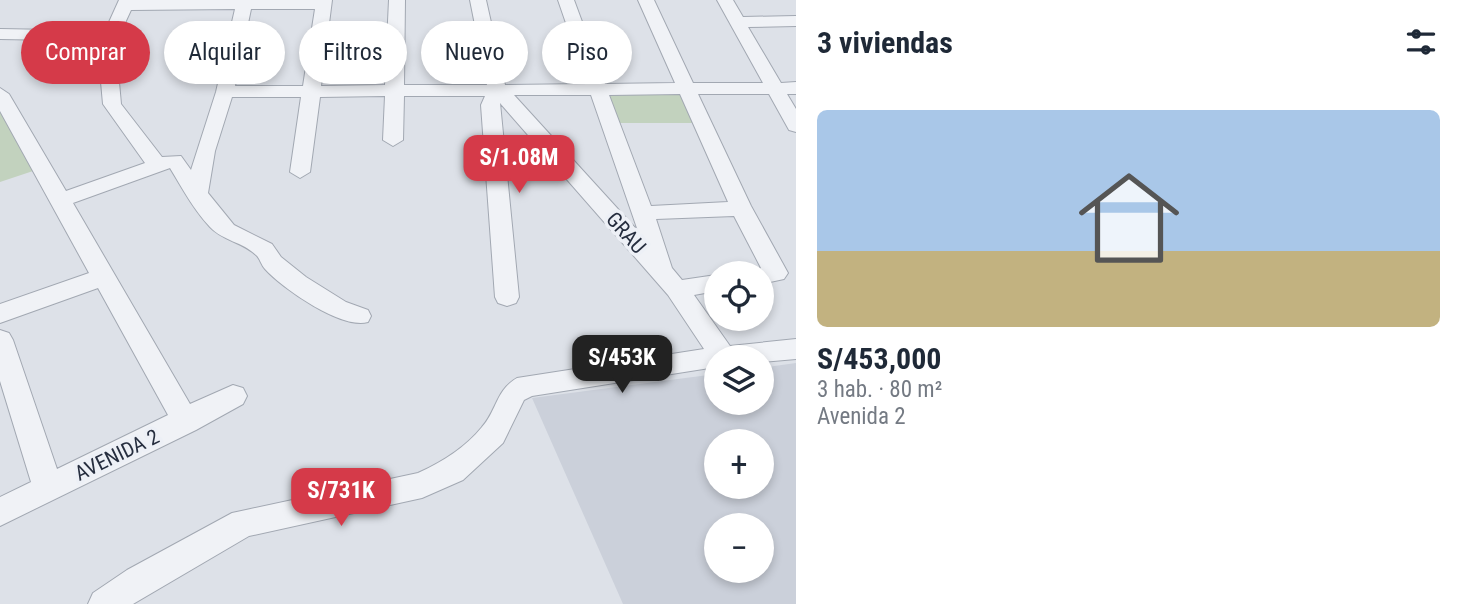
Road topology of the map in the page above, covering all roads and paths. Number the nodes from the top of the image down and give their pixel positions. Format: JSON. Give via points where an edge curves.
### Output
{"nodes":[{"id":1,"x":397,"y":0,"type":"edge"},
{"id":2,"x":478,"y":0,"type":"edge"},
{"id":3,"x":566,"y":0,"type":"edge"},
{"id":4,"x":646,"y":0,"type":"edge"},
{"id":5,"x":725,"y":0,"type":"edge"},
{"id":6,"x":323,"y":2,"type":"edge"},
{"id":7,"x":126,"y":3,"type":"edge"},
{"id":8,"x":244,"y":5,"type":"junction"},
{"id":9,"x":796,"y":21,"type":"edge"},
{"id":10,"x":738,"y":22,"type":"junction"},
{"id":11,"x":0,"y":34,"type":"edge"},
{"id":12,"x":110,"y":84,"type":"edge"},
{"id":13,"x":595,"y":87,"type":"junction"},
{"id":14,"x":688,"y":87,"type":"junction"},
{"id":15,"x":497,"y":88,"type":"junction"},
{"id":16,"x":775,"y":88,"type":"junction"},
{"id":17,"x":796,"y":88,"type":"edge"},
{"id":18,"x":310,"y":89,"type":"junction"},
{"id":19,"x":395,"y":90,"type":"junction"},
{"id":20,"x":225,"y":92,"type":"junction"},
{"id":21,"x":0,"y":94,"type":"edge"},
{"id":22,"x":796,"y":126,"type":"edge"},
{"id":23,"x":393,"y":140,"type":"dead end"},
{"id":24,"x":158,"y":166,"type":"junction"},
{"id":25,"x":300,"y":172,"type":"dead end"},
{"id":26,"x":198,"y":191,"type":"junction"},
{"id":27,"x":60,"y":200,"type":"junction"},
{"id":28,"x":739,"y":209,"type":"junction"},
{"id":29,"x":642,"y":213,"type":"junction"},
{"id":30,"x":763,"y":261,"type":"edge"},
{"id":31,"x":103,"y":278,"type":"junction"},
{"id":32,"x":704,"y":283,"type":"edge"},
{"id":33,"x":672,"y":284,"type":"junction"},
{"id":34,"x":507,"y":297,"type":"dead end"},
{"id":35,"x":0,"y":314,"type":"edge"},
{"id":36,"x":359,"y":316,"type":"dead end"},
{"id":37,"x":0,"y":340,"type":"edge"},
{"id":38,"x":711,"y":345,"type":"edge"},
{"id":39,"x":796,"y":349,"type":"edge"},
{"id":40,"x":774,"y":351,"type":"edge"},
{"id":41,"x":704,"y":359,"type":"edge"},
{"id":42,"x":233,"y":396,"type":"dead end"},
{"id":43,"x":186,"y":422,"type":"junction"},
{"id":44,"x":48,"y":488,"type":"junction"},
{"id":45,"x":0,"y":512,"type":"edge"},
{"id":46,"x":105,"y":604,"type":"edge"}],
"edges":[{"from":1,"to":19,"type":"street"},
{"from":2,"to":15,"type":"street","name":"GRAU"},
{"from":3,"to":13,"type":"street"},
{"from":4,"to":14,"type":"street"},
{"from":5,"to":10,"type":"street"},
{"from":6,"to":8,"type":"street"},
{"from":6,"to":18,"type":"street"},
{"from":7,"to":8,"type":"street"},
{"from":7,"to":11,"type":"street","via":[[111,36]]},
{"from":8,"to":20,"type":"street"},
{"from":9,"to":10,"type":"street"},
{"from":10,"to":16,"type":"street"},
{"from":12,"to":24,"type":"street","via":[[112,104]]},
{"from":13,"to":14,"type":"street"},
{"from":13,"to":15,"type":"street"},
{"from":13,"to":29,"type":"street"},
{"from":14,"to":16,"type":"street"},
{"from":14,"to":28,"type":"street"},
{"from":15,"to":19,"type":"street"},
{"from":15,"to":33,"type":"street","name":"GRAU"},
{"from":15,"to":34,"type":"street","via":[[490,106]]},
{"from":16,"to":17,"type":"street"},
{"from":16,"to":22,"type":"street"},
{"from":18,"to":19,"type":"street"},
{"from":18,"to":20,"type":"street"},
{"from":18,"to":25,"type":"street"},
{"from":19,"to":23,"type":"street"},
{"from":20,"to":26,"type":"street","via":[[205,151]]},
{"from":21,"to":27,"type":"street"},
{"from":24,"to":26,"type":"street","via":[[174,160]]},
{"from":24,"to":27,"type":"street"},
{"from":26,"to":36,"type":"street","via":[[226,230],[264,250],[298,283]]},
{"from":27,"to":31,"type":"street"},
{"from":28,"to":29,"type":"street"},
{"from":28,"to":30,"type":"street"},
{"from":29,"to":33,"type":"street"},
{"from":31,"to":35,"type":"street"},
{"from":31,"to":43,"type":"street"},
{"from":32,"to":33,"type":"street"},
{"from":33,"to":38,"type":"street","name":"GRAU"},
{"from":37,"to":44,"type":"street"},
{"from":39,"to":40,"type":"street"},
{"from":41,"to":46,"type":"street","via":[[527,386],[514,394],[493,435],[453,471],[422,485],[243,523]]},
{"from":42,"to":43,"type":"street","name":"AVENIDA 2"},
{"from":43,"to":44,"type":"street","name":"AVENIDA 2"},
{"from":44,"to":45,"type":"street","name":"AVENIDA 2"}]}
